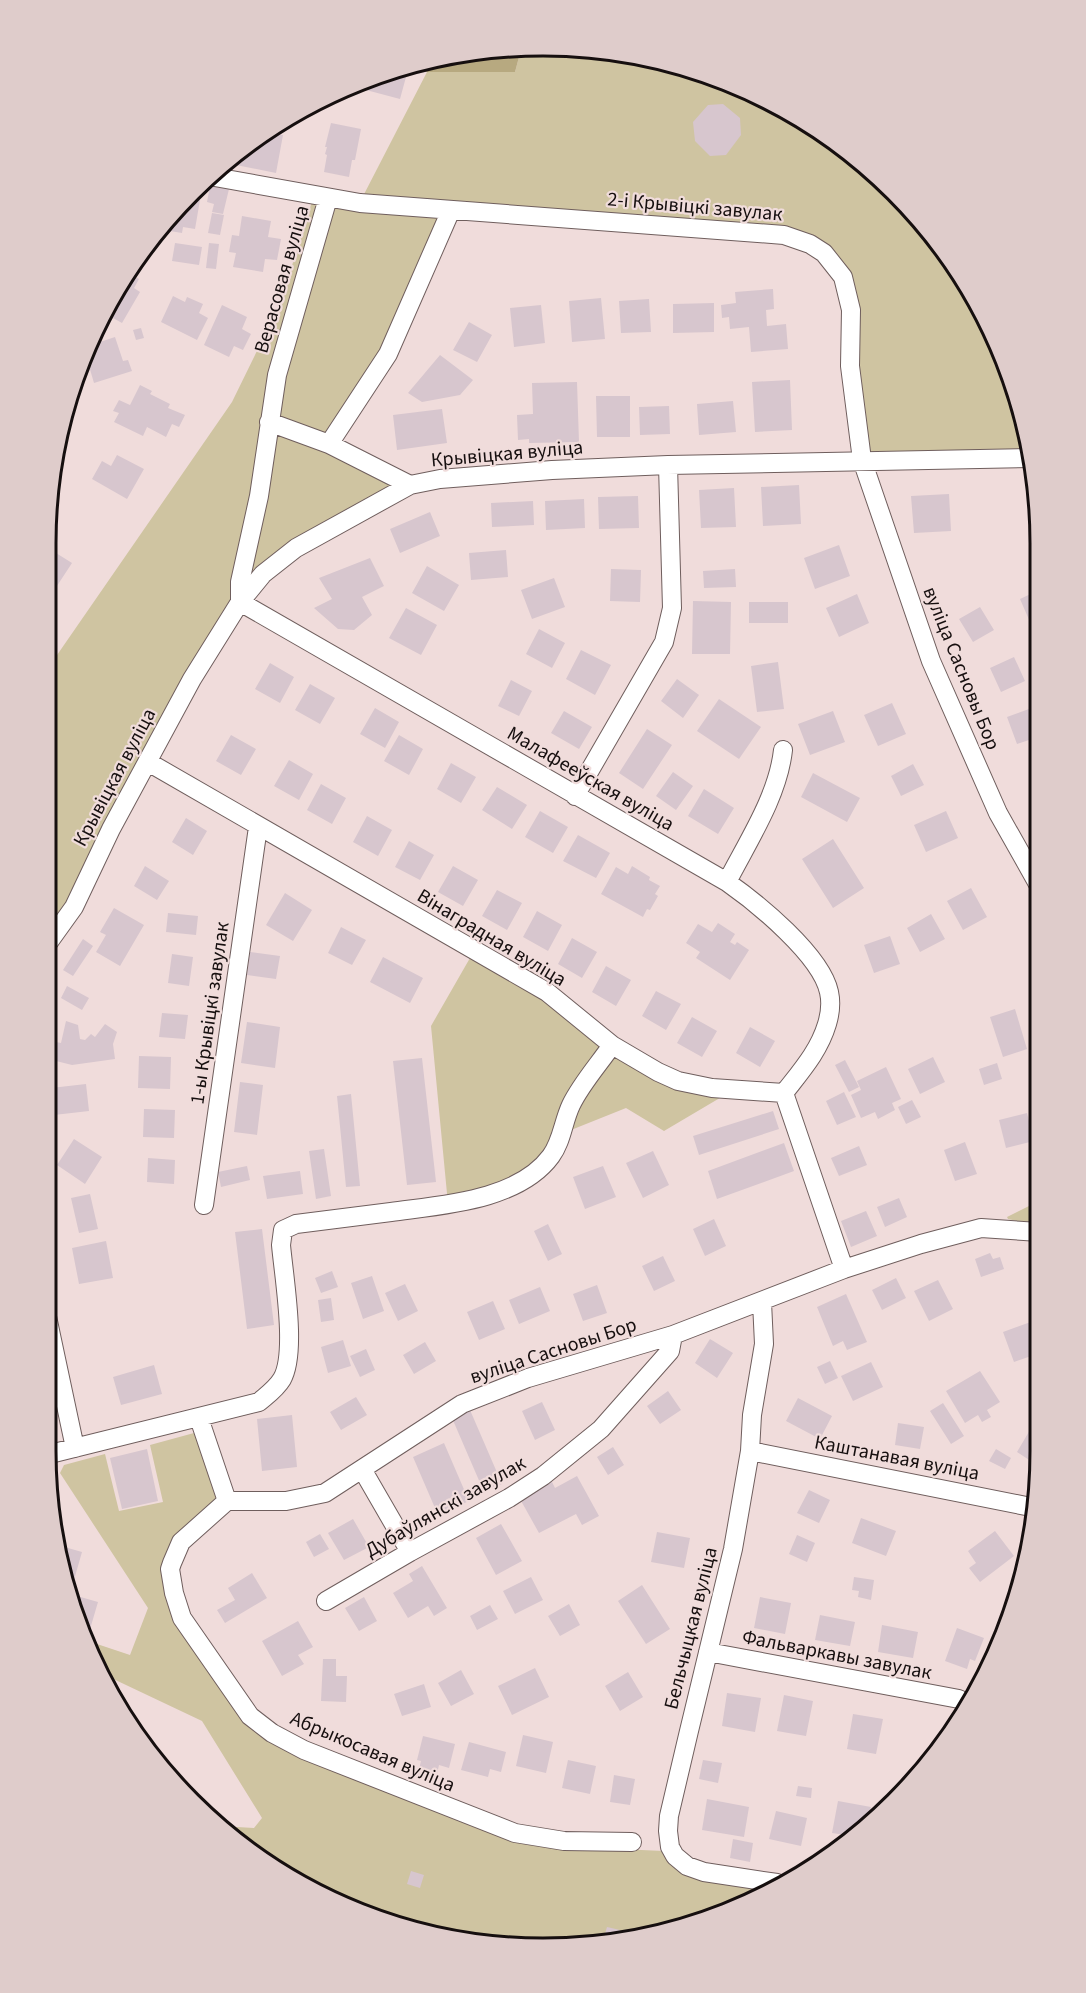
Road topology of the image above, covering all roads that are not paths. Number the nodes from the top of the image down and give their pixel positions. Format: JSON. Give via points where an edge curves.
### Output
{"nodes":[{"id":1,"x":220,"y":178,"type":"edge"},
{"id":2,"x":328,"y":198,"type":"junction"},
{"id":3,"x":451,"y":210,"type":"junction"},
{"id":4,"x":269,"y":422,"type":"junction"},
{"id":5,"x":329,"y":444,"type":"junction"},
{"id":6,"x":1023,"y":458,"type":"edge"},
{"id":7,"x":862,"y":460,"type":"junction"},
{"id":8,"x":668,"y":465,"type":"junction"},
{"id":9,"x":410,"y":485,"type":"junction"},
{"id":10,"x":240,"y":602,"type":"junction"},
{"id":11,"x":783,"y":750,"type":"dead end"},
{"id":12,"x":148,"y":762,"type":"junction"},
{"id":13,"x":575,"y":796,"type":"junction"},
{"id":14,"x":258,"y":827,"type":"junction"},
{"id":15,"x":1030,"y":870,"type":"edge"},
{"id":16,"x":727,"y":882,"type":"junction"},
{"id":17,"x":56,"y":932,"type":"edge"},
{"id":18,"x":612,"y":1045,"type":"junction"},
{"id":19,"x":784,"y":1093,"type":"junction"},
{"id":20,"x":204,"y":1205,"type":"dead end"},
{"id":21,"x":1030,"y":1231,"type":"edge"},
{"id":22,"x":844,"y":1269,"type":"junction"},
{"id":23,"x":762,"y":1302,"type":"junction"},
{"id":24,"x":673,"y":1335,"type":"junction"},
{"id":25,"x":56,"y":1359,"type":"edge"},
{"id":26,"x":199,"y":1418,"type":"junction"},
{"id":27,"x":75,"y":1448,"type":"junction"},
{"id":28,"x":750,"y":1451,"type":"junction"},
{"id":29,"x":56,"y":1453,"type":"edge"},
{"id":30,"x":362,"y":1469,"type":"junction"},
{"id":31,"x":227,"y":1501,"type":"junction"},
{"id":32,"x":1027,"y":1506,"type":"edge"},
{"id":33,"x":410,"y":1552,"type":"junction"},
{"id":34,"x":326,"y":1601,"type":"dead end"},
{"id":35,"x":708,"y":1652,"type":"junction"},
{"id":36,"x":959,"y":1700,"type":"dead end"},
{"id":37,"x":632,"y":1842,"type":"dead end"},
{"id":38,"x":769,"y":1882,"type":"edge"}],
"edges":[{"from":1,"to":2,"type":"street","name":"Верасовая вуліца"},
{"from":2,"to":3,"type":"street","name":"2-і Крывіцкі завулак"},
{"from":2,"to":4,"type":"street","name":"Верасовая вуліца","via":[[280,361]]},
{"from":3,"to":5,"type":"street","via":[[388,354]]},
{"from":3,"to":7,"type":"street","name":"2-і Крывіцкі завулак","via":[[784,235],[824,253],[843,277],[848,292],[850,366]]},
{"from":4,"to":5,"type":"street"},
{"from":4,"to":10,"type":"street","name":"Верасовая вуліца","via":[[259,496],[240,582]]},
{"from":5,"to":9,"type":"street"},
{"from":6,"to":7,"type":"street","name":"Крывіцкая вуліца"},
{"from":7,"to":8,"type":"street","name":"Крывіцкая вуліца"},
{"from":7,"to":15,"type":"street","name":"вуліца Сасновы Бор","via":[[931,661],[998,813]]},
{"from":8,"to":9,"type":"street","name":"Крывіцкая вуліца","via":[[479,475]]},
{"from":8,"to":13,"type":"street","via":[[672,608],[664,642]]},
{"from":9,"to":10,"type":"street","name":"Крывіцкая вуліца","via":[[296,548],[263,574]]},
{"from":10,"to":12,"type":"street","name":"Крывіцкая вуліца","via":[[192,679]]},
{"from":10,"to":13,"type":"street","name":"Малафееўская вуліца"},
{"from":11,"to":16,"type":"street","via":[[774,788]]},
{"from":12,"to":14,"type":"street","name":"Вінаградная вуліца"},
{"from":12,"to":17,"type":"street","name":"Крывіцкая вуліца","via":[[74,907]]},
{"from":13,"to":16,"type":"street","name":"Малафееўская вуліца"},
{"from":14,"to":18,"type":"street","name":"Вінаградная вуліца","via":[[547,992]]},
{"from":14,"to":20,"type":"street","name":"1-ы Крывіцкі завулак"},
{"from":16,"to":19,"type":"street","name":"Малафееўская вуліца","via":[[763,909],[805,952],[829,992],[828,1022],[812,1058]]},
{"from":18,"to":19,"type":"street","name":"Вінаградная вуліца","via":[[678,1081],[712,1088]]},
{"from":18,"to":26,"type":"street","via":[[572,1103],[557,1147],[537,1171],[520,1182],[455,1203],[296,1224],[283,1230],[290,1355],[283,1378],[259,1402]]},
{"from":19,"to":22,"type":"street"},
{"from":21,"to":22,"type":"street","name":"вуліца Сасновы Бор","via":[[981,1228]]},
{"from":22,"to":23,"type":"street","name":"вуліца Сасновы Бор"},
{"from":23,"to":24,"type":"street","name":"вуліца Сасновы Бор"},
{"from":23,"to":28,"type":"street","name":"Бельчыцкая вуліца","via":[[764,1344]]},
{"from":24,"to":30,"type":"street","name":"вуліца Сасновы Бор","via":[[528,1378],[462,1404]]},
{"from":24,"to":33,"type":"street","name":"Дубаўлянскі завулак","via":[[670,1351],[601,1429],[509,1498]]},
{"from":25,"to":27,"type":"street"},
{"from":26,"to":27,"type":"street"},
{"from":26,"to":31,"type":"street"},
{"from":27,"to":29,"type":"street"},
{"from":28,"to":32,"type":"street","name":"Каштанавая вуліца"},
{"from":28,"to":35,"type":"street","name":"Бельчыцкая вуліца","via":[[733,1549]]},
{"from":30,"to":31,"type":"street","name":"вуліца Сасновы Бор","via":[[315,1497],[286,1502]]},
{"from":30,"to":33,"type":"street"},
{"from":31,"to":37,"type":"street","name":"Абрыкосавая вуліца","via":[[182,1542],[170,1569],[182,1618],[250,1716],[304,1750],[515,1833],[564,1841]]},
{"from":33,"to":34,"type":"street","name":"Дубаўлянскі завулак"},
{"from":35,"to":36,"type":"street","name":"Фальваркавы завулак"},
{"from":35,"to":38,"type":"street","name":"Бельчыцкая вуліца","via":[[669,1816],[670,1847],[687,1866],[704,1872]]}]}
